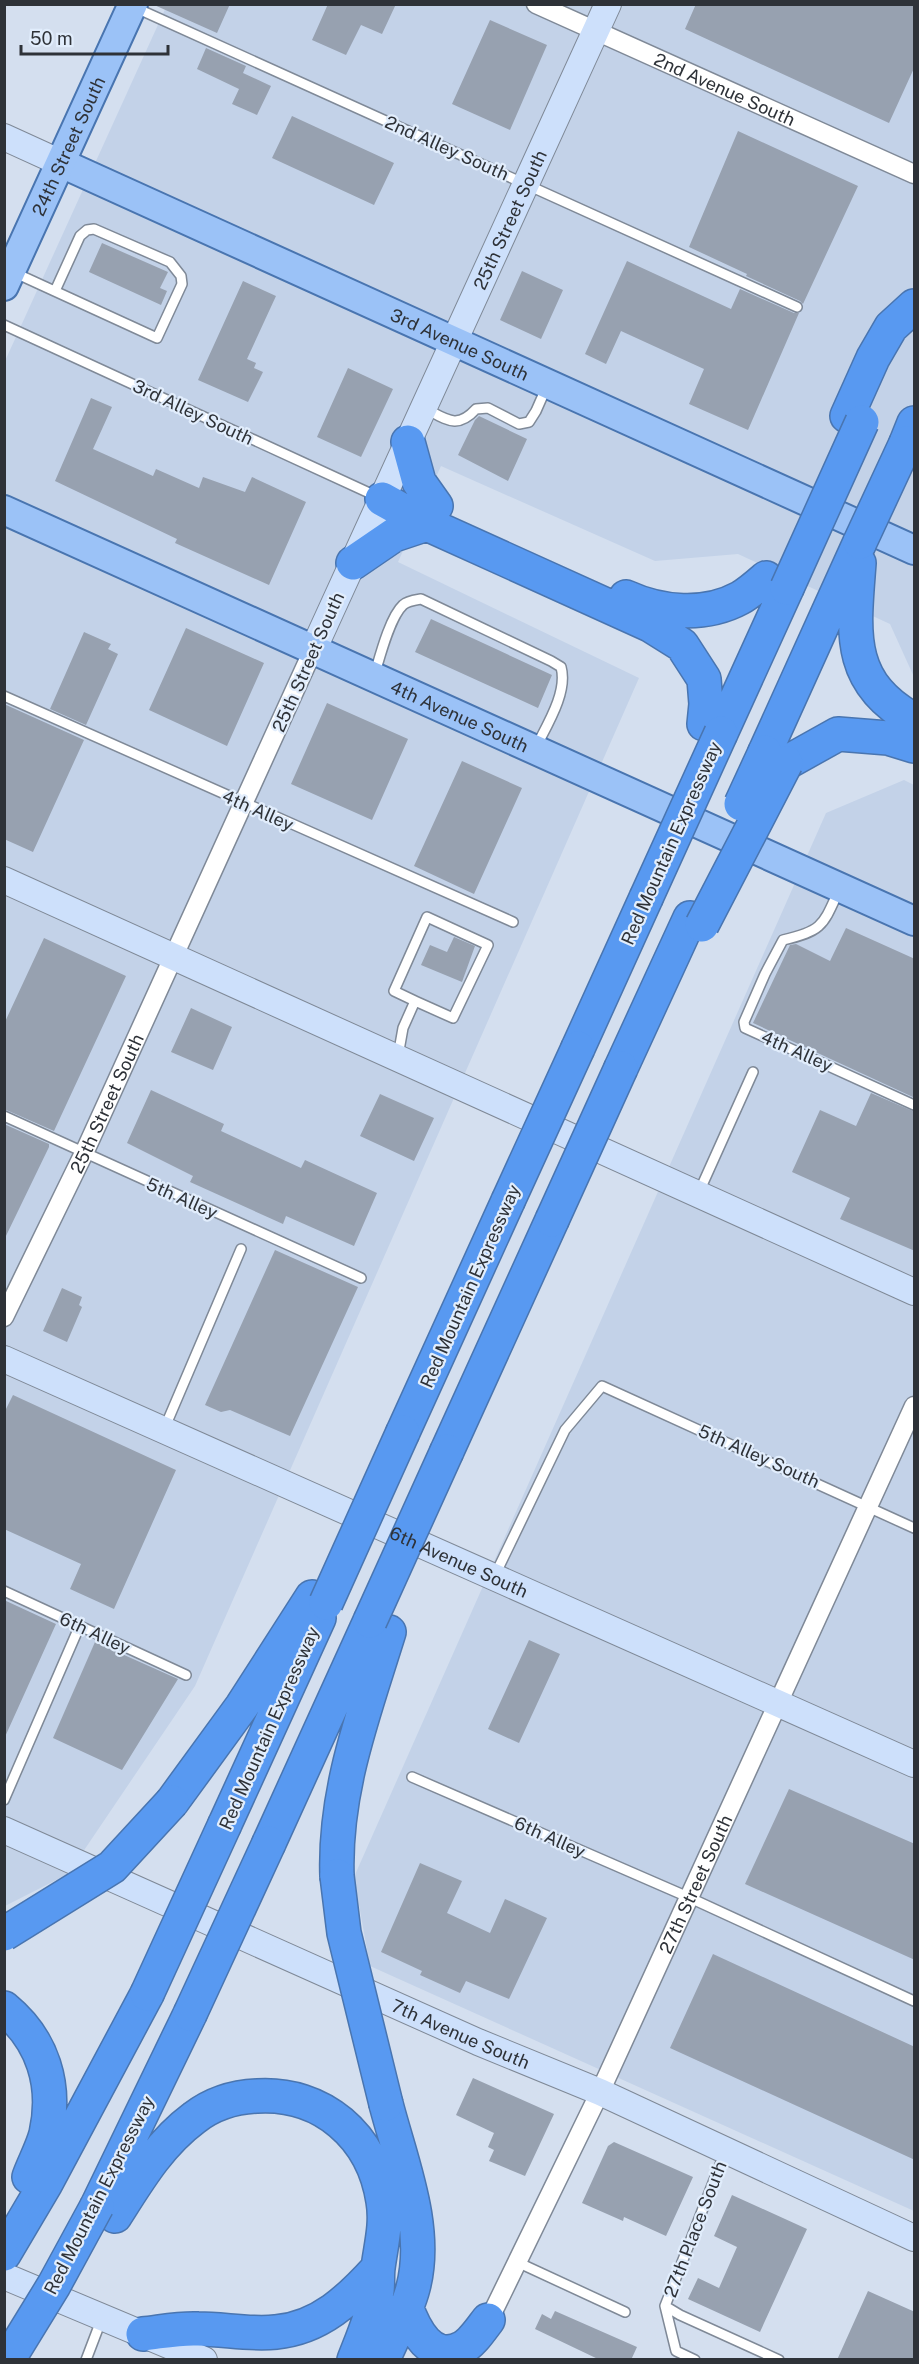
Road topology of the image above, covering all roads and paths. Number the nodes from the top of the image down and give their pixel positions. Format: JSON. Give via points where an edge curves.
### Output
{"nodes":[{"id":1,"x":536,"y":4,"type":"edge"},
{"id":2,"x":608,"y":4,"type":"edge"},
{"id":3,"x":131,"y":5,"type":"edge"},
{"id":4,"x":595,"y":32,"type":"junction"},
{"id":5,"x":4,"y":137,"type":"edge"},
{"id":6,"x":61,"y":163,"type":"junction"},
{"id":7,"x":915,"y":174,"type":"edge"},
{"id":8,"x":526,"y":184,"type":"junction"},
{"id":9,"x":8,"y":279,"type":"edge"},
{"id":10,"x":55,"y":291,"type":"junction"},
{"id":11,"x":797,"y":307,"type":"dead end"},
{"id":12,"x":915,"y":307,"type":"edge"},
{"id":13,"x":4,"y":325,"type":"edge"},
{"id":14,"x":455,"y":341,"type":"junction"},
{"id":15,"x":548,"y":384,"type":"junction"},
{"id":16,"x":423,"y":408,"type":"junction"},
{"id":17,"x":910,"y":433,"type":"edge"},
{"id":18,"x":408,"y":442,"type":"junction"},
{"id":19,"x":386,"y":491,"type":"junction"},
{"id":20,"x":4,"y":510,"type":"edge"},
{"id":21,"x":432,"y":515,"type":"junction"},
{"id":22,"x":915,"y":550,"type":"edge"},
{"id":23,"x":353,"y":563,"type":"junction"},
{"id":24,"x":776,"y":583,"type":"junction"},
{"id":25,"x":843,"y":616,"type":"junction"},
{"id":26,"x":314,"y":648,"type":"junction"},
{"id":27,"x":374,"y":676,"type":"junction"},
{"id":28,"x":4,"y":696,"type":"edge"},
{"id":29,"x":915,"y":720,"type":"edge"},
{"id":30,"x":712,"y":729,"type":"junction"},
{"id":31,"x":915,"y":746,"type":"edge"},
{"id":32,"x":535,"y":749,"type":"junction"},
{"id":33,"x":775,"y":758,"type":"junction"},
{"id":34,"x":244,"y":804,"type":"junction"},
{"id":35,"x":4,"y":880,"type":"edge"},
{"id":36,"x":840,"y":888,"type":"junction"},
{"id":37,"x":915,"y":921,"type":"edge"},
{"id":38,"x":513,"y":922,"type":"dead end"},
{"id":39,"x":173,"y":956,"type":"junction"},
{"id":40,"x":415,"y":1001,"type":"junction"},
{"id":41,"x":398,"y":1058,"type":"junction"},
{"id":42,"x":753,"y":1072,"type":"dead end"},
{"id":43,"x":915,"y":1105,"type":"edge"},
{"id":44,"x":4,"y":1116,"type":"edge"},
{"id":45,"x":85,"y":1151,"type":"junction"},
{"id":46,"x":698,"y":1194,"type":"junction"},
{"id":47,"x":241,"y":1249,"type":"dead end"},
{"id":48,"x":361,"y":1278,"type":"dead end"},
{"id":49,"x":915,"y":1292,"type":"edge"},
{"id":50,"x":4,"y":1317,"type":"edge"},
{"id":51,"x":4,"y":1359,"type":"edge"},
{"id":52,"x":915,"y":1406,"type":"edge"},
{"id":53,"x":164,"y":1430,"type":"junction"},
{"id":54,"x":868,"y":1506,"type":"junction"},
{"id":55,"x":915,"y":1528,"type":"edge"},
{"id":56,"x":494,"y":1576,"type":"junction"},
{"id":57,"x":4,"y":1591,"type":"edge"},
{"id":58,"x":319,"y":1600,"type":"junction"},
{"id":59,"x":80,"y":1625,"type":"junction"},
{"id":60,"x":379,"y":1627,"type":"junction"},
{"id":61,"x":186,"y":1675,"type":"dead end"},
{"id":62,"x":780,"y":1703,"type":"junction"},
{"id":63,"x":915,"y":1764,"type":"edge"},
{"id":64,"x":412,"y":1777,"type":"dead end"},
{"id":65,"x":4,"y":1800,"type":"edge"},
{"id":66,"x":4,"y":1830,"type":"edge"},
{"id":67,"x":688,"y":1897,"type":"junction"},
{"id":68,"x":4,"y":1934,"type":"edge"},
{"id":69,"x":915,"y":2001,"type":"edge"},
{"id":70,"x":4,"y":2008,"type":"edge"},
{"id":71,"x":600,"y":2092,"type":"junction"},
{"id":72,"x":725,"y":2152,"type":"junction"},
{"id":73,"x":38,"y":2180,"type":"junction"},
{"id":74,"x":106,"y":2211,"type":"junction"},
{"id":75,"x":915,"y":2238,"type":"edge"},
{"id":76,"x":8,"y":2249,"type":"edge"},
{"id":77,"x":517,"y":2262,"type":"junction"},
{"id":78,"x":378,"y":2268,"type":"junction"},
{"id":79,"x":4,"y":2276,"type":"edge"},
{"id":80,"x":406,"y":2306,"type":"junction"},
{"id":81,"x":665,"y":2306,"type":"junction"},
{"id":82,"x":626,"y":2312,"type":"dead end"},
{"id":83,"x":102,"y":2318,"type":"junction"},
{"id":84,"x":488,"y":2320,"type":"junction"},
{"id":85,"x":143,"y":2334,"type":"junction"},
{"id":86,"x":676,"y":2355,"type":"edge"},
{"id":87,"x":8,"y":2360,"type":"edge"},
{"id":88,"x":28,"y":2360,"type":"edge"},
{"id":89,"x":86,"y":2360,"type":"edge"},
{"id":90,"x":204,"y":2360,"type":"edge"},
{"id":91,"x":354,"y":2360,"type":"edge"},
{"id":92,"x":383,"y":2360,"type":"edge"},
{"id":93,"x":472,"y":2360,"type":"edge"},
{"id":94,"x":695,"y":2360,"type":"edge"},
{"id":95,"x":779,"y":2360,"type":"edge"}],
"edges":[{"from":1,"to":4,"type":"street","name":"2nd Avenue South"},
{"from":2,"to":4,"type":"street","name":"25th Street South"},
{"from":3,"to":6,"type":"main road","name":"24th Street South"},
{"from":3,"to":8,"type":"lane","name":"2nd Alley South"},
{"from":4,"to":7,"type":"street","name":"2nd Avenue South"},
{"from":4,"to":8,"type":"street","name":"25th Street South"},
{"from":5,"to":6,"type":"street","name":"3rd Avenue South"},
{"from":6,"to":9,"type":"main road","name":"24th Street South"},
{"from":6,"to":14,"type":"main road","name":"3rd Avenue South"},
{"from":8,"to":11,"type":"lane","name":"2nd Alley South"},
{"from":8,"to":14,"type":"street","name":"25th Street South"},
{"from":9,"to":10,"type":"lane"},
{"from":10,"to":10,"type":"lane","via":[[157,338],[182,284],[170,262],[94,229],[80,236]]},
{"from":12,"to":24,"type":"highway","name":"Red Mountain Expressway","via":[[891,327],[873,358],[854,419]]},
{"from":13,"to":19,"type":"lane","name":"3rd Alley South"},
{"from":14,"to":15,"type":"main road","name":"3rd Avenue South"},
{"from":14,"to":16,"type":"street","name":"25th Street South"},
{"from":15,"to":16,"type":"lane","via":[[529,422],[519,424],[488,408],[476,409],[467,419],[456,422]]},
{"from":15,"to":22,"type":"main road","name":"3rd Avenue South"},
{"from":16,"to":18,"type":"street","name":"25th Street South"},
{"from":17,"to":25,"type":"highway","bridge":true,"via":[[860,542]]},
{"from":18,"to":19,"type":"street","name":"25th Street South"},
{"from":18,"to":21,"type":"highway"},
{"from":19,"to":21,"type":"highway"},
{"from":19,"to":23,"type":"street","name":"25th Street South"},
{"from":20,"to":26,"type":"main road","name":"4th Avenue South"},
{"from":21,"to":23,"type":"highway"},
{"from":21,"to":24,"type":"highway","via":[[636,601],[673,611],[706,610]]},
{"from":21,"to":30,"type":"highway","via":[[682,645],[704,679]]},
{"from":23,"to":26,"type":"street","name":"25th Street South"},
{"from":24,"to":30,"type":"highway","name":"Red Mountain Expressway"},
{"from":25,"to":29,"type":"highway","via":[[868,679],[883,698]]},
{"from":25,"to":33,"type":"highway"},
{"from":26,"to":27,"type":"main road","name":"4th Avenue South"},
{"from":26,"to":34,"type":"street","name":"25th Street South"},
{"from":27,"to":32,"type":"main road","name":"4th Avenue South"},
{"from":27,"to":32,"type":"lane","via":[[403,604],[421,599],[561,667],[563,680],[558,696]]},
{"from":28,"to":34,"type":"lane","name":"4th Alley"},
{"from":30,"to":58,"type":"highway","name":"Red Mountain Expressway","bridge":true,"via":[[682,818],[646,898],[441,1350],[416,1373],[397,1429]]},
{"from":31,"to":33,"type":"highway","via":[[888,738],[838,734]]},
{"from":32,"to":36,"type":"main road","name":"4th Avenue South"},
{"from":33,"to":60,"type":"highway","name":"Red Mountain Expressway","bridge":true,"via":[[621,1068],[422,1507]]},
{"from":34,"to":38,"type":"lane","name":"4th Alley"},
{"from":34,"to":39,"type":"street","name":"25th Street South"},
{"from":35,"to":39,"type":"street"},
{"from":36,"to":37,"type":"main road","name":"4th Avenue South"},
{"from":36,"to":43,"type":"lane","name":"4th Alley","via":[[824,924],[783,940],[744,1022],[745,1028]]},
{"from":39,"to":41,"type":"street"},
{"from":39,"to":45,"type":"street","name":"25th Street South"},
{"from":40,"to":40,"type":"lane","via":[[394,991],[427,916],[488,945],[453,1018]]},
{"from":40,"to":41,"type":"lane","via":[[403,1028]]},
{"from":41,"to":46,"type":"street"},
{"from":42,"to":46,"type":"lane"},
{"from":44,"to":45,"type":"lane","name":"5th Alley"},
{"from":45,"to":48,"type":"lane","name":"5th Alley"},
{"from":45,"to":50,"type":"street","name":"25th Street South"},
{"from":46,"to":49,"type":"street"},
{"from":47,"to":53,"type":"lane"},
{"from":51,"to":53,"type":"street","name":"6th Avenue South"},
{"from":52,"to":54,"type":"street","name":"27th Street South"},
{"from":53,"to":56,"type":"street","name":"6th Avenue South"},
{"from":54,"to":55,"type":"lane","name":"5th Alley South"},
{"from":54,"to":56,"type":"lane","name":"5th Alley South","via":[[602,1386],[565,1430]]},
{"from":54,"to":62,"type":"street","name":"27th Street South"},
{"from":56,"to":62,"type":"street","name":"6th Avenue South"},
{"from":57,"to":59,"type":"lane","name":"6th Alley"},
{"from":58,"to":68,"type":"highway","bridge":true,"via":[[171,1802],[112,1867]]},
{"from":58,"to":73,"type":"highway","name":"Red Mountain Expressway","bridge":true,"via":[[225,1824],[147,1994]]},
{"from":59,"to":61,"type":"lane","name":"6th Alley"},
{"from":59,"to":65,"type":"lane"},
{"from":60,"to":74,"type":"highway","name":"Red Mountain Expressway","bridge":true,"via":[[269,1843]]},
{"from":60,"to":80,"type":"highway","bridge":true,"via":[[348,1764],[338,1829],[338,1876],[344,1932],[417,2235],[417,2269]]},
{"from":62,"to":63,"type":"street","name":"6th Avenue South"},
{"from":62,"to":67,"type":"street","name":"27th Street South"},
{"from":64,"to":67,"type":"lane","name":"6th Alley"},
{"from":66,"to":71,"type":"street","name":"7th Avenue South","via":[[478,2042]]},
{"from":67,"to":69,"type":"lane","name":"6th Alley"},
{"from":67,"to":71,"type":"street","name":"27th Street South"},
{"from":70,"to":73,"type":"highway","via":[[30,2036],[49,2078],[50,2099]]},
{"from":71,"to":72,"type":"street","name":"7th Avenue South"},
{"from":71,"to":77,"type":"street","name":"27th Street South"},
{"from":72,"to":75,"type":"street","name":"7th Avenue South"},
{"from":72,"to":81,"type":"lane","name":"27th Place South"},
{"from":73,"to":76,"type":"highway"},
{"from":74,"to":78,"type":"highway","via":[[179,2129],[195,2117],[221,2102],[245,2096],[289,2097],[312,2103],[347,2127],[370,2160],[383,2200],[384,2242]]},
{"from":74,"to":87,"type":"highway","name":"Red Mountain Expressway","bridge":true},
{"from":74,"to":88,"type":"highway"},
{"from":77,"to":82,"type":"lane"},
{"from":77,"to":84,"type":"street","name":"27th Street South"},
{"from":78,"to":85,"type":"highway","via":[[339,2307],[301,2327],[276,2332],[196,2329]]},
{"from":78,"to":91,"type":"highway","via":[[372,2311]]},
{"from":79,"to":83,"type":"street"},
{"from":80,"to":84,"type":"highway","via":[[422,2341],[442,2352],[464,2348]]},
{"from":80,"to":92,"type":"highway"},
{"from":81,"to":86,"type":"lane"},
{"from":81,"to":95,"type":"lane"},
{"from":83,"to":85,"type":"street"},
{"from":83,"to":89,"type":"lane"},
{"from":84,"to":93,"type":"street","name":"27th Street South"},
{"from":85,"to":90,"type":"street"},
{"from":86,"to":94,"type":"lane"}]}
